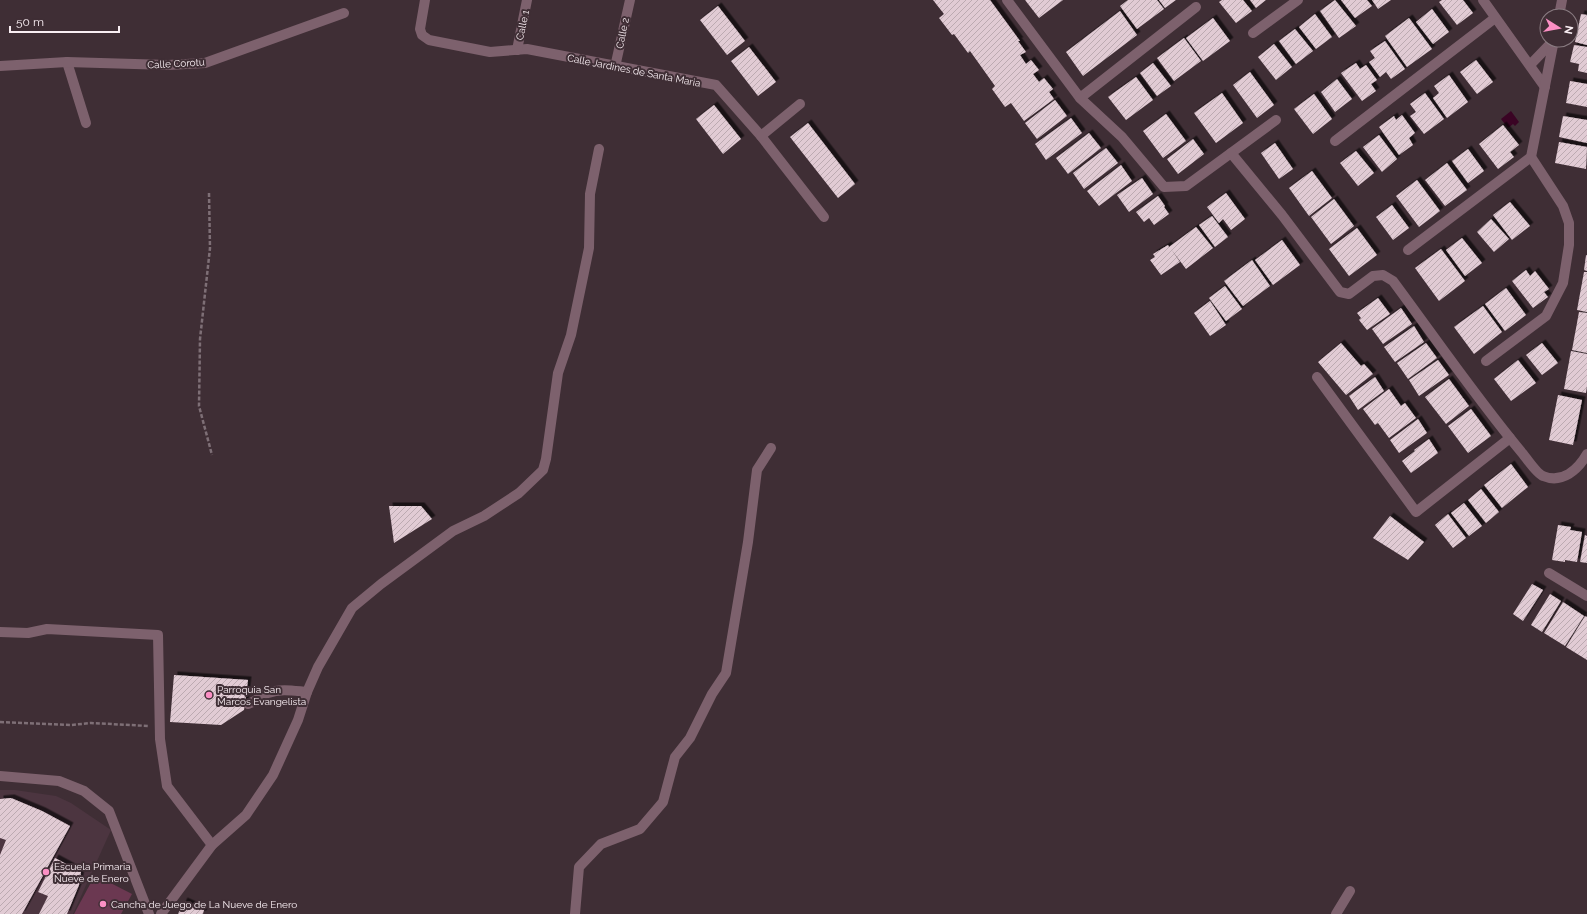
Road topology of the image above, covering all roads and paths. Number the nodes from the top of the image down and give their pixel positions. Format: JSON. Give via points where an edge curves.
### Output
{"nodes":[{"id":1,"x":425,"y":0,"type":"edge"},
{"id":2,"x":528,"y":0,"type":"edge"},
{"id":3,"x":630,"y":0,"type":"edge"},
{"id":4,"x":1007,"y":0,"type":"edge"},
{"id":5,"x":1298,"y":0,"type":"edge"},
{"id":6,"x":1483,"y":0,"type":"edge"},
{"id":7,"x":1196,"y":7,"type":"dead end"},
{"id":8,"x":344,"y":13,"type":"dead end"},
{"id":9,"x":1496,"y":18,"type":"junction"},
{"id":10,"x":1253,"y":33,"type":"dead end"},
{"id":11,"x":1546,"y":48,"type":"edge"},
{"id":12,"x":1552,"y":48,"type":"edge"},
{"id":13,"x":517,"y":50,"type":"junction"},
{"id":14,"x":67,"y":62,"type":"junction"},
{"id":15,"x":1530,"y":65,"type":"junction"},
{"id":16,"x":0,"y":66,"type":"edge"},
{"id":17,"x":615,"y":67,"type":"junction"},
{"id":18,"x":1545,"y":86,"type":"junction"},
{"id":19,"x":1080,"y":98,"type":"junction"},
{"id":20,"x":800,"y":104,"type":"dead end"},
{"id":21,"x":1276,"y":120,"type":"dead end"},
{"id":22,"x":86,"y":123,"type":"dead end"},
{"id":23,"x":761,"y":136,"type":"junction"},
{"id":24,"x":1335,"y":141,"type":"dead end"},
{"id":25,"x":599,"y":149,"type":"dead end"},
{"id":26,"x":1231,"y":153,"type":"junction"},
{"id":27,"x":1531,"y":157,"type":"junction"},
{"id":28,"x":209,"y":193,"type":"dead end"},
{"id":29,"x":824,"y":217,"type":"dead end"},
{"id":30,"x":1408,"y":250,"type":"dead end"},
{"id":31,"x":1486,"y":361,"type":"dead end"},
{"id":32,"x":1317,"y":377,"type":"dead end"},
{"id":33,"x":1510,"y":438,"type":"junction"},
{"id":34,"x":771,"y":448,"type":"dead end"},
{"id":35,"x":1587,"y":454,"type":"edge"},
{"id":36,"x":212,"y":455,"type":"dead end"},
{"id":37,"x":1548,"y":573,"type":"dead end"},
{"id":38,"x":1587,"y":596,"type":"edge"},
{"id":39,"x":0,"y":632,"type":"edge"},
{"id":40,"x":307,"y":692,"type":"junction"},
{"id":41,"x":248,"y":704,"type":"dead end"},
{"id":42,"x":0,"y":722,"type":"edge"},
{"id":43,"x":160,"y":727,"type":"junction"},
{"id":44,"x":0,"y":776,"type":"edge"},
{"id":45,"x":212,"y":845,"type":"junction"},
{"id":46,"x":1350,"y":891,"type":"dead end"},
{"id":47,"x":149,"y":914,"type":"edge"},
{"id":48,"x":161,"y":914,"type":"edge"},
{"id":49,"x":574,"y":914,"type":"edge"},
{"id":50,"x":1336,"y":914,"type":"edge"}],
"edges":[{"from":1,"to":13,"type":"street","name":"Calle Jardines de Santa Maria","via":[[420,29],[422,36],[429,40],[490,52]]},
{"from":2,"to":13,"type":"street","name":"Calle 1"},
{"from":3,"to":17,"type":"street","name":"Calle 2"},
{"from":4,"to":19,"type":"street"},
{"from":5,"to":10,"type":"street"},
{"from":6,"to":9,"type":"street"},
{"from":7,"to":19,"type":"street"},
{"from":8,"to":14,"type":"street","name":"Calle Corotu","via":[[205,63],[168,65]]},
{"from":9,"to":15,"type":"street"},
{"from":9,"to":24,"type":"street"},
{"from":11,"to":15,"type":"street"},
{"from":12,"to":18,"type":"street"},
{"from":13,"to":17,"type":"street","name":"Calle Jardines de Santa Maria","via":[[527,49]]},
{"from":14,"to":16,"type":"street","name":"Calle Corotu"},
{"from":14,"to":22,"type":"street"},
{"from":15,"to":18,"type":"street"},
{"from":17,"to":23,"type":"street","name":"Calle Jardines de Santa Maria","via":[[716,85]]},
{"from":18,"to":27,"type":"street"},
{"from":19,"to":26,"type":"street","via":[[1122,137],[1164,187],[1186,186]]},
{"from":20,"to":23,"type":"street"},
{"from":21,"to":26,"type":"street"},
{"from":23,"to":29,"type":"street","name":"Calle Jardines de Santa Maria"},
{"from":25,"to":40,"type":"street","via":[[590,194],[589,248],[571,335],[558,373],[543,470],[519,493],[484,516],[453,531],[380,584],[352,608],[318,667]]},
{"from":26,"to":33,"type":"street","via":[[1340,292],[1349,294],[1373,276],[1383,275],[1393,281]]},
{"from":27,"to":30,"type":"street"},
{"from":27,"to":31,"type":"street","via":[[1563,206],[1569,223],[1569,245],[1563,283],[1546,316]]},
{"from":28,"to":36,"type":"path","via":[[210,248],[200,339],[199,406]]},
{"from":32,"to":33,"type":"street","via":[[1416,512]]},
{"from":33,"to":35,"type":"street","via":[[1541,476],[1552,479],[1567,475],[1580,466]]},
{"from":34,"to":49,"type":"street","via":[[757,470],[726,673],[712,694],[690,738],[675,757],[664,802],[640,829],[601,844],[579,867]]},
{"from":37,"to":38,"type":"street"},
{"from":39,"to":43,"type":"street","via":[[28,633],[47,629],[158,635]]},
{"from":40,"to":41,"type":"street","via":[[286,689],[268,693],[256,702]]},
{"from":40,"to":45,"type":"street","via":[[274,775],[246,815]]},
{"from":42,"to":43,"type":"path"},
{"from":43,"to":45,"type":"street","via":[[166,786]]},
{"from":44,"to":47,"type":"street","via":[[59,781],[84,791],[109,811]]},
{"from":45,"to":48,"type":"street"},
{"from":46,"to":50,"type":"street"}]}
